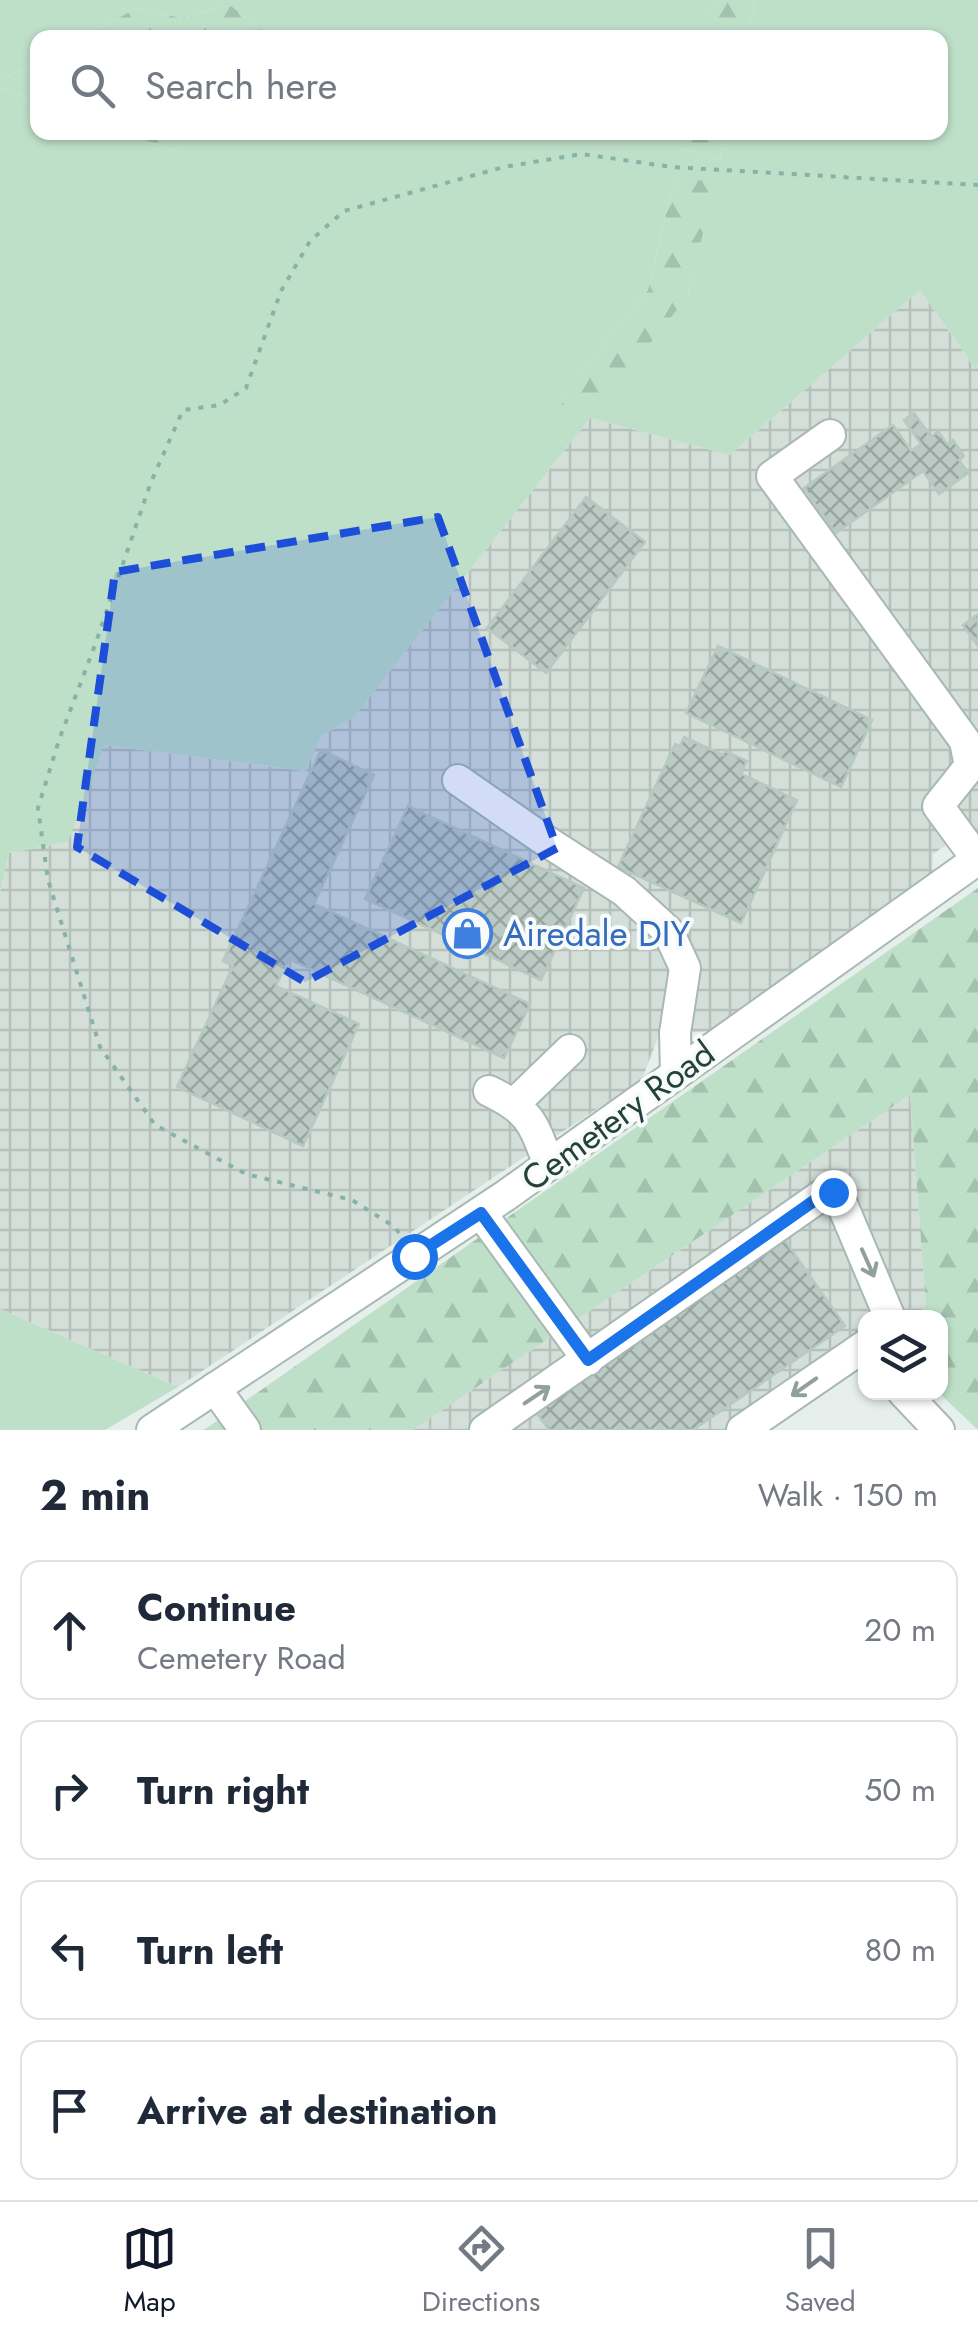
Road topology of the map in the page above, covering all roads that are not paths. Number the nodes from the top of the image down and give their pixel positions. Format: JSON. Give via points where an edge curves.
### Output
{"nodes":[{"id":1,"x":830,"y":435,"type":"dead end"},
{"id":2,"x":458,"y":780,"type":"dead end"},
{"id":3,"x":978,"y":859,"type":"edge"},
{"id":4,"x":570,"y":1050,"type":"dead end"},
{"id":5,"x":676,"y":1074,"type":"junction"},
{"id":6,"x":548,"y":1165,"type":"junction"},
{"id":7,"x":481,"y":1213,"type":"junction"},
{"id":8,"x":887,"y":1310,"type":"edge"},
{"id":9,"x":858,"y":1350,"type":"edge"},
{"id":10,"x":588,"y":1360,"type":"junction"},
{"id":11,"x":215,"y":1388,"type":"junction"},
{"id":12,"x":911,"y":1400,"type":"edge"},
{"id":13,"x":152,"y":1430,"type":"edge"},
{"id":14,"x":245,"y":1430,"type":"edge"},
{"id":15,"x":486,"y":1430,"type":"edge"},
{"id":16,"x":742,"y":1430,"type":"edge"},
{"id":17,"x":939,"y":1430,"type":"edge"}],
"edges":[{"from":1,"to":3,"type":"street","via":[[772,476],[965,741],[970,766],[938,806]]},
{"from":2,"to":5,"type":"street","via":[[624,891],[668,931],[685,968]]},
{"from":3,"to":5,"type":"street","name":"Cemetery Road"},
{"from":4,"to":6,"type":"street","via":[[502,1097],[534,1126]]},
{"from":5,"to":6,"type":"street","name":"Cemetery Road"},
{"from":6,"to":7,"type":"street","name":"Cemetery Road"},
{"from":7,"to":10,"type":"street"},
{"from":7,"to":11,"type":"street","name":"Cemetery Road"},
{"from":10,"to":8,"type":"street","one_way":true,"via":[[825,1193],[839,1197]]},
{"from":9,"to":16,"type":"street","one_way":true},
{"from":15,"to":10,"type":"street","one_way":true},
{"from":11,"to":13,"type":"street","name":"Cemetery Road"},
{"from":11,"to":14,"type":"street"},
{"from":12,"to":17,"type":"street"}]}
